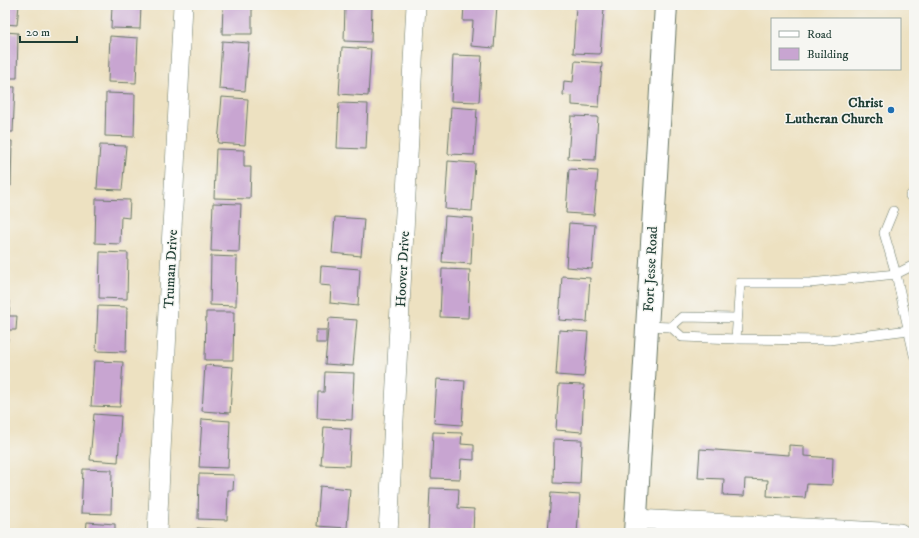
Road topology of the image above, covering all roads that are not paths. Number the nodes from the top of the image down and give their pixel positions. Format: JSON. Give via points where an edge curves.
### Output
{"nodes":[{"id":1,"x":184,"y":5,"type":"edge"},
{"id":2,"x":416,"y":5,"type":"edge"},
{"id":3,"x":666,"y":5,"type":"edge"},
{"id":4,"x":893,"y":211,"type":"dead end"},
{"id":5,"x":914,"y":265,"type":"edge"},
{"id":6,"x":896,"y":274,"type":"junction"},
{"id":7,"x":737,"y":318,"type":"junction"},
{"id":8,"x":647,"y":326,"type":"junction"},
{"id":9,"x":671,"y":327,"type":"junction"},
{"id":10,"x":912,"y":329,"type":"edge"},
{"id":11,"x":736,"y":339,"type":"junction"},
{"id":12,"x":914,"y":356,"type":"edge"},
{"id":13,"x":636,"y":526,"type":"edge"},
{"id":14,"x":157,"y":533,"type":"edge"},
{"id":15,"x":388,"y":533,"type":"edge"},
{"id":16,"x":900,"y":533,"type":"edge"}],
"edges":[{"from":1,"to":14,"type":"street","name":"Truman Drive"},
{"from":2,"to":15,"type":"street","name":"Hoover Drive"},
{"from":3,"to":8,"type":"main road","name":"Fort Jesse Road"},
{"from":4,"to":6,"type":"lane","via":[[884,233]]},
{"from":5,"to":6,"type":"lane"},
{"from":6,"to":7,"type":"lane","via":[[810,283],[740,283]]},
{"from":6,"to":10,"type":"lane"},
{"from":7,"to":9,"type":"lane","via":[[682,316]]},
{"from":7,"to":11,"type":"lane"},
{"from":8,"to":9,"type":"lane"},
{"from":8,"to":13,"type":"main road","name":"Fort Jesse Road"},
{"from":9,"to":11,"type":"lane","via":[[682,337]]},
{"from":10,"to":11,"type":"lane","via":[[829,340]]},
{"from":10,"to":12,"type":"lane"},
{"from":13,"to":16,"type":"street"}]}
